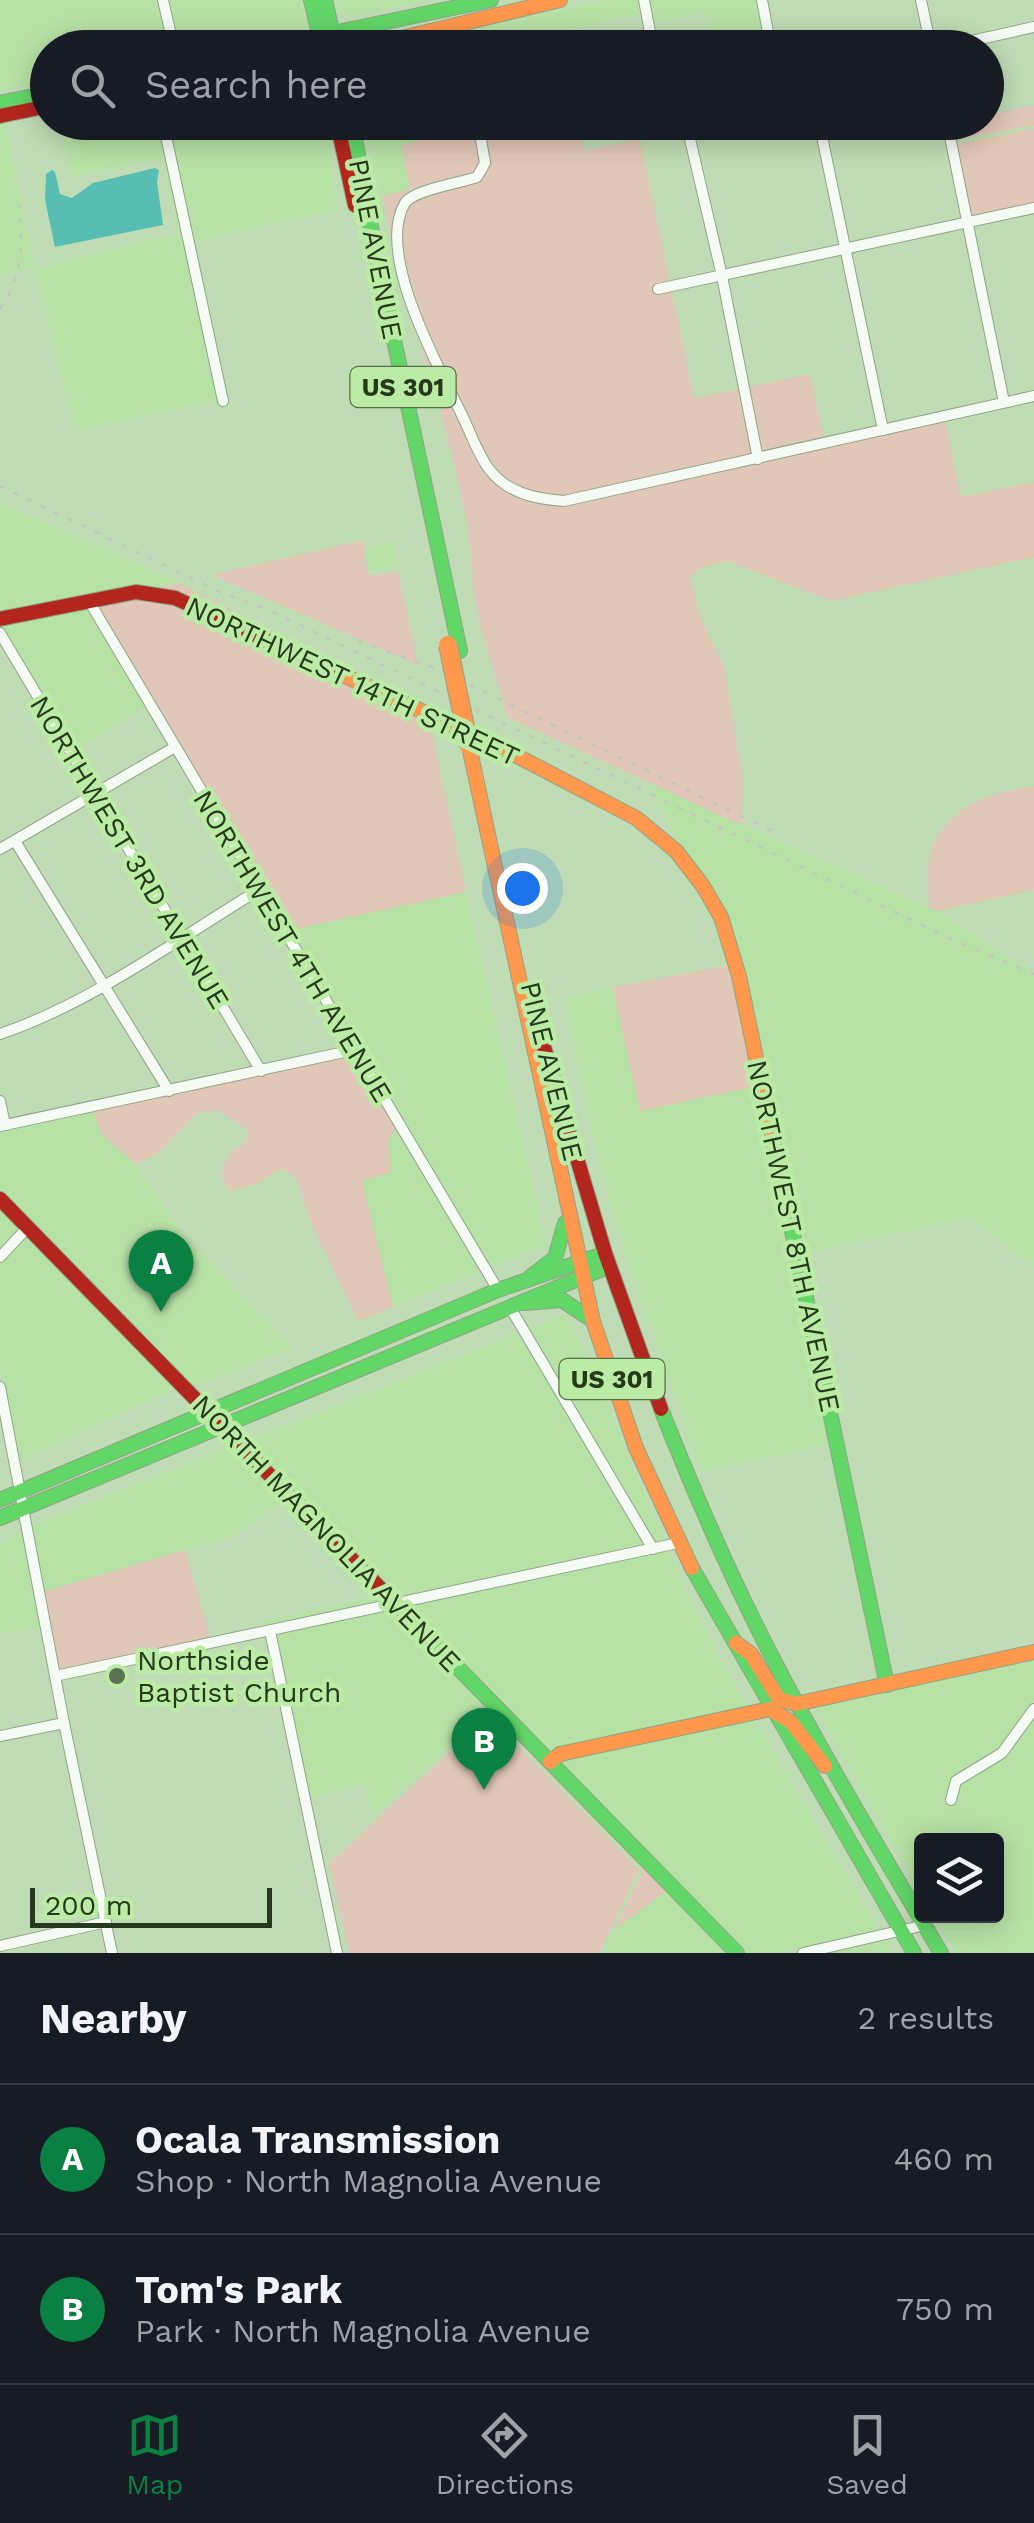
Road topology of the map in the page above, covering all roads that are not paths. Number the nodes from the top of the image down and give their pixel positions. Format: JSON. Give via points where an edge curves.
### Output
{"nodes":[{"id":1,"x":163,"y":0,"type":"edge"},
{"id":2,"x":310,"y":0,"type":"edge"},
{"id":3,"x":325,"y":0,"type":"edge"},
{"id":4,"x":490,"y":0,"type":"edge"},
{"id":5,"x":644,"y":0,"type":"edge"},
{"id":6,"x":762,"y":0,"type":"edge"},
{"id":7,"x":921,"y":0,"type":"edge"},
{"id":8,"x":554,"y":1,"type":"edge"},
{"id":9,"x":455,"y":12,"type":"edge"},
{"id":10,"x":1034,"y":26,"type":"edge"},
{"id":11,"x":170,"y":30,"type":"edge"},
{"id":12,"x":323,"y":30,"type":"edge"},
{"id":13,"x":327,"y":30,"type":"edge"},
{"id":14,"x":376,"y":30,"type":"edge"},
{"id":15,"x":408,"y":30,"type":"edge"},
{"id":16,"x":650,"y":30,"type":"edge"},
{"id":17,"x":768,"y":30,"type":"edge"},
{"id":18,"x":930,"y":30,"type":"edge"},
{"id":19,"x":1004,"y":33,"type":"edge"},
{"id":20,"x":30,"y":97,"type":"edge"},
{"id":21,"x":0,"y":103,"type":"edge"},
{"id":22,"x":30,"y":110,"type":"edge"},
{"id":23,"x":0,"y":116,"type":"edge"},
{"id":24,"x":167,"y":140,"type":"edge"},
{"id":25,"x":341,"y":140,"type":"edge"},
{"id":26,"x":355,"y":140,"type":"edge"},
{"id":27,"x":482,"y":140,"type":"edge"},
{"id":28,"x":690,"y":140,"type":"edge"},
{"id":29,"x":822,"y":140,"type":"edge"},
{"id":30,"x":951,"y":140,"type":"edge"},
{"id":31,"x":1034,"y":208,"type":"edge"},
{"id":32,"x":968,"y":224,"type":"junction"},
{"id":33,"x":846,"y":250,"type":"junction"},
{"id":34,"x":722,"y":276,"type":"junction"},
{"id":35,"x":658,"y":289,"type":"dead end"},
{"id":36,"x":1034,"y":396,"type":"edge"},
{"id":37,"x":223,"y":401,"type":"dead end"},
{"id":38,"x":1004,"y":402,"type":"junction"},
{"id":39,"x":883,"y":430,"type":"junction"},
{"id":40,"x":758,"y":460,"type":"junction"},
{"id":41,"x":89,"y":600,"type":"junction"},
{"id":42,"x":0,"y":618,"type":"edge"},
{"id":43,"x":0,"y":633,"type":"edge"},
{"id":44,"x":454,"y":648,"type":"junction"},
{"id":45,"x":175,"y":747,"type":"junction"},
{"id":46,"x":95,"y":793,"type":"junction"},
{"id":47,"x":636,"y":818,"type":"joint"},
{"id":48,"x":16,"y":841,"type":"junction"},
{"id":49,"x":0,"y":850,"type":"edge"},
{"id":50,"x":262,"y":888,"type":"junction"},
{"id":51,"x":180,"y":937,"type":"junction"},
{"id":52,"x":104,"y":984,"type":"junction"},
{"id":53,"x":0,"y":1034,"type":"edge"},
{"id":54,"x":354,"y":1050,"type":"junction"},
{"id":55,"x":261,"y":1071,"type":"junction"},
{"id":56,"x":169,"y":1091,"type":"junction"},
{"id":57,"x":0,"y":1102,"type":"edge"},
{"id":58,"x":552,"y":1109,"type":"junction"},
{"id":59,"x":3,"y":1126,"type":"edge"},
{"id":60,"x":0,"y":1199,"type":"edge"},
{"id":61,"x":567,"y":1213,"type":"junction"},
{"id":62,"x":28,"y":1226,"type":"junction"},
{"id":63,"x":0,"y":1257,"type":"edge"},
{"id":64,"x":605,"y":1261,"type":"junction"},
{"id":65,"x":579,"y":1269,"type":"junction"},
{"id":66,"x":530,"y":1277,"type":"junction"},
{"id":67,"x":498,"y":1290,"type":"junction"},
{"id":68,"x":518,"y":1306,"type":"junction"},
{"id":69,"x":442,"y":1313,"type":"junction"},
{"id":70,"x":593,"y":1321,"type":"junction"},
{"id":71,"x":420,"y":1346,"type":"junction"},
{"id":72,"x":648,"y":1380,"type":"junction"},
{"id":73,"x":0,"y":1387,"type":"edge"},
{"id":74,"x":616,"y":1392,"type":"junction"},
{"id":75,"x":207,"y":1410,"type":"junction"},
{"id":76,"x":223,"y":1428,"type":"junction"},
{"id":77,"x":22,"y":1499,"type":"junction"},
{"id":78,"x":0,"y":1500,"type":"edge"},
{"id":79,"x":0,"y":1518,"type":"edge"},
{"id":80,"x":678,"y":1543,"type":"junction"},
{"id":81,"x":653,"y":1549,"type":"junction"},
{"id":82,"x":396,"y":1604,"type":"junction"},
{"id":83,"x":270,"y":1631,"type":"junction"},
{"id":84,"x":732,"y":1642,"type":"junction"},
{"id":85,"x":1034,"y":1652,"type":"edge"},
{"id":86,"x":55,"y":1676,"type":"junction"},
{"id":87,"x":887,"y":1685,"type":"junction"},
{"id":88,"x":796,"y":1704,"type":"junction"},
{"id":89,"x":770,"y":1709,"type":"junction"},
{"id":90,"x":1034,"y":1709,"type":"edge"},
{"id":91,"x":64,"y":1723,"type":"junction"},
{"id":92,"x":0,"y":1736,"type":"edge"},
{"id":93,"x":550,"y":1762,"type":"junction"},
{"id":94,"x":843,"y":1786,"type":"junction"},
{"id":95,"x":951,"y":1800,"type":"dead end"},
{"id":96,"x":106,"y":1922,"type":"junction"},
{"id":97,"x":925,"y":1925,"type":"junction"},
{"id":98,"x":901,"y":1931,"type":"junction"},
{"id":99,"x":0,"y":1946,"type":"edge"},
{"id":100,"x":112,"y":1953,"type":"edge"},
{"id":101,"x":337,"y":1953,"type":"edge"},
{"id":102,"x":736,"y":1953,"type":"edge"},
{"id":103,"x":803,"y":1953,"type":"edge"},
{"id":104,"x":914,"y":1953,"type":"edge"},
{"id":105,"x":942,"y":1953,"type":"edge"}],
"edges":[{"from":1,"to":11,"type":"street"},
{"from":2,"to":12,"type":"main road"},
{"from":3,"to":13,"type":"main road"},
{"from":4,"to":9,"type":"main road"},
{"from":5,"to":16,"type":"street"},
{"from":6,"to":17,"type":"street"},
{"from":7,"to":18,"type":"street"},
{"from":8,"to":9,"type":"main road"},
{"from":9,"to":14,"type":"main road"},
{"from":9,"to":15,"type":"main road"},
{"from":10,"to":19,"type":"street"},
{"from":20,"to":21,"type":"main road"},
{"from":22,"to":23,"type":"main road"},
{"from":24,"to":37,"type":"street"},
{"from":25,"to":44,"type":"main road","name":"PINE AVENUE","number":"US 301"},
{"from":26,"to":44,"type":"main road","name":"PINE AVENUE","number":"US 301"},
{"from":27,"to":40,"type":"street","via":[[486,162],[476,177],[412,195],[397,228],[421,331],[488,469],[512,490],[564,501]]},
{"from":28,"to":34,"type":"street"},
{"from":29,"to":33,"type":"street"},
{"from":30,"to":32,"type":"street"},
{"from":31,"to":32,"type":"street"},
{"from":32,"to":33,"type":"street"},
{"from":32,"to":38,"type":"street"},
{"from":33,"to":34,"type":"street"},
{"from":33,"to":39,"type":"street"},
{"from":34,"to":35,"type":"street"},
{"from":34,"to":40,"type":"street"},
{"from":36,"to":38,"type":"street"},
{"from":38,"to":39,"type":"street"},
{"from":39,"to":40,"type":"street"},
{"from":41,"to":42,"type":"main road","name":"NORTHWEST 14TH STREET"},
{"from":41,"to":45,"type":"street","name":"NORTHWEST 4TH AVENUE"},
{"from":41,"to":47,"type":"main road","name":"NORTHWEST 14TH STREET","via":[[136,592],[175,598],[496,745]]},
{"from":43,"to":46,"type":"street","name":"NORTHWEST 3RD AVENUE"},
{"from":44,"to":58,"type":"main road","name":"PINE AVENUE","number":"US 301","bridge":true},
{"from":45,"to":46,"type":"street"},
{"from":45,"to":50,"type":"street","name":"NORTHWEST 4TH AVENUE"},
{"from":46,"to":48,"type":"street"},
{"from":46,"to":51,"type":"street","name":"NORTHWEST 3RD AVENUE"},
{"from":47,"to":87,"type":"main road","name":"NORTHWEST 8TH AVENUE","via":[[676,850],[730,941]]},
{"from":48,"to":49,"type":"street"},
{"from":48,"to":52,"type":"street"},
{"from":50,"to":51,"type":"street"},
{"from":50,"to":54,"type":"street","name":"NORTHWEST 4TH AVENUE"},
{"from":51,"to":52,"type":"street"},
{"from":51,"to":55,"type":"street","name":"NORTHWEST 3RD AVENUE"},
{"from":52,"to":53,"type":"street"},
{"from":52,"to":56,"type":"street"},
{"from":54,"to":55,"type":"street"},
{"from":54,"to":67,"type":"street","name":"NORTHWEST 4TH AVENUE"},
{"from":55,"to":56,"type":"street"},
{"from":56,"to":59,"type":"street"},
{"from":57,"to":59,"type":"street"},
{"from":58,"to":61,"type":"main road","name":"PINE AVENUE","number":"US 301"},
{"from":58,"to":64,"type":"main road","name":"PINE AVENUE","number":"US 301"},
{"from":60,"to":62,"type":"main road","name":"NORTH MAGNOLIA AVENUE"},
{"from":61,"to":65,"type":"main road","name":"PINE AVENUE","number":"US 301"},
{"from":61,"to":66,"type":"main road","via":[[555,1258]]},
{"from":62,"to":63,"type":"street"},
{"from":62,"to":75,"type":"main road","name":"NORTH MAGNOLIA AVENUE"},
{"from":64,"to":65,"type":"main road"},
{"from":64,"to":72,"type":"main road","name":"PINE AVENUE","number":"US 301"},
{"from":65,"to":66,"type":"main road"},
{"from":65,"to":68,"type":"main road"},
{"from":65,"to":70,"type":"main road","name":"PINE AVENUE","number":"US 301"},
{"from":66,"to":67,"type":"main road"},
{"from":67,"to":69,"type":"main road"},
{"from":68,"to":70,"type":"main road","via":[[552,1297]]},
{"from":68,"to":71,"type":"main road"},
{"from":68,"to":81,"type":"street"},
{"from":69,"to":71,"type":"main road"},
{"from":69,"to":75,"type":"main road"},
{"from":70,"to":74,"type":"main road","name":"PINE AVENUE","number":"US 301"},
{"from":71,"to":76,"type":"main road"},
{"from":72,"to":74,"type":"main road"},
{"from":72,"to":88,"type":"main road","name":"PINE AVENUE","number":"US 301"},
{"from":73,"to":77,"type":"street"},
{"from":74,"to":80,"type":"main road","name":"PINE AVENUE","number":"US 301"},
{"from":75,"to":76,"type":"main road","name":"NORTH MAGNOLIA AVENUE"},
{"from":75,"to":77,"type":"main road"},
{"from":76,"to":77,"type":"main road"},
{"from":76,"to":82,"type":"main road","name":"NORTH MAGNOLIA AVENUE"},
{"from":77,"to":78,"type":"main road"},
{"from":77,"to":79,"type":"main road"},
{"from":77,"to":86,"type":"street"},
{"from":80,"to":81,"type":"street"},
{"from":80,"to":84,"type":"main road","name":"PINE AVENUE","number":"US 301"},
{"from":81,"to":82,"type":"street"},
{"from":82,"to":83,"type":"street"},
{"from":82,"to":93,"type":"main road","name":"NORTH MAGNOLIA AVENUE"},
{"from":83,"to":86,"type":"street"},
{"from":83,"to":101,"type":"street"},
{"from":84,"to":88,"type":"main road","via":[[750,1654],[779,1699]]},
{"from":84,"to":89,"type":"main road","name":"PINE AVENUE","number":"US 301"},
{"from":85,"to":87,"type":"main road"},
{"from":86,"to":91,"type":"street"},
{"from":87,"to":88,"type":"main road"},
{"from":88,"to":94,"type":"main road","name":"PINE AVENUE","number":"US 301"},
{"from":89,"to":93,"type":"main road","via":[[560,1754]]},
{"from":89,"to":94,"type":"main road","via":[[786,1716]]},
{"from":89,"to":98,"type":"main road","name":"PINE AVENUE","number":"US 301"},
{"from":90,"to":95,"type":"street","via":[[1002,1752],[956,1781]]},
{"from":91,"to":92,"type":"street"},
{"from":91,"to":96,"type":"street"},
{"from":93,"to":102,"type":"main road","name":"NORTH MAGNOLIA AVENUE"},
{"from":94,"to":97,"type":"main road","name":"PINE AVENUE","number":"US 301"},
{"from":96,"to":99,"type":"street"},
{"from":96,"to":100,"type":"street"},
{"from":97,"to":98,"type":"street"},
{"from":97,"to":105,"type":"main road","name":"PINE AVENUE","number":"US 301"},
{"from":98,"to":103,"type":"street"},
{"from":98,"to":104,"type":"main road","name":"PINE AVENUE","number":"US 301"}]}
